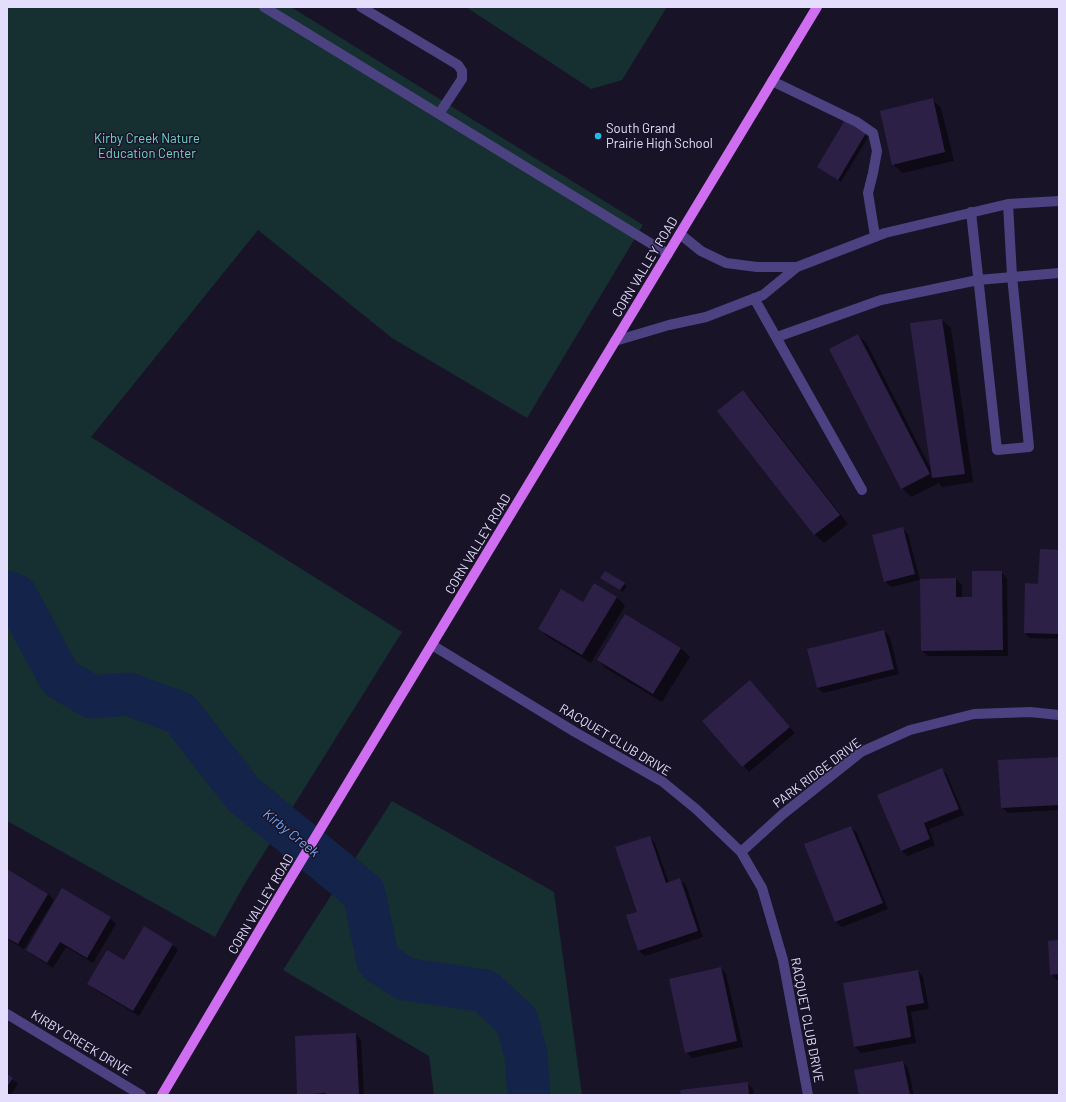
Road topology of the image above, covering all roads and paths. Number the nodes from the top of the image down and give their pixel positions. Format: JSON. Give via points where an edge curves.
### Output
{"nodes":[{"id":1,"x":264,"y":7,"type":"edge"},
{"id":2,"x":361,"y":7,"type":"edge"},
{"id":3,"x":817,"y":7,"type":"edge"},
{"id":4,"x":772,"y":81,"type":"junction"},
{"id":5,"x":440,"y":114,"type":"junction"},
{"id":6,"x":1059,"y":201,"type":"edge"},
{"id":7,"x":1008,"y":204,"type":"junction"},
{"id":8,"x":971,"y":212,"type":"junction"},
{"id":9,"x":680,"y":234,"type":"junction"},
{"id":10,"x":875,"y":236,"type":"junction"},
{"id":11,"x":668,"y":254,"type":"junction"},
{"id":12,"x":797,"y":267,"type":"junction"},
{"id":13,"x":1059,"y":273,"type":"edge"},
{"id":14,"x":1012,"y":276,"type":"junction"},
{"id":15,"x":978,"y":280,"type":"junction"},
{"id":16,"x":754,"y":298,"type":"junction"},
{"id":17,"x":777,"y":337,"type":"junction"},
{"id":18,"x":615,"y":341,"type":"junction"},
{"id":19,"x":862,"y":490,"type":"dead end"},
{"id":20,"x":432,"y":645,"type":"junction"},
{"id":21,"x":1059,"y":715,"type":"edge"},
{"id":22,"x":741,"y":852,"type":"junction"},
{"id":23,"x":7,"y":1014,"type":"edge"},
{"id":24,"x":141,"y":1095,"type":"edge"},
{"id":25,"x":162,"y":1095,"type":"edge"},
{"id":26,"x":808,"y":1095,"type":"edge"}],
"edges":[{"from":1,"to":5,"type":"street"},
{"from":2,"to":5,"type":"street","via":[[458,65],[462,71],[462,78]]},
{"from":3,"to":4,"type":"main road","name":"CORN VALLEY ROAD"},
{"from":4,"to":9,"type":"main road","name":"CORN VALLEY ROAD"},
{"from":4,"to":10,"type":"street","via":[[857,122],[873,134],[877,151],[868,193]]},
{"from":5,"to":11,"type":"street"},
{"from":6,"to":7,"type":"street"},
{"from":7,"to":8,"type":"street"},
{"from":7,"to":14,"type":"street"},
{"from":8,"to":10,"type":"street"},
{"from":8,"to":15,"type":"street"},
{"from":9,"to":11,"type":"main road","name":"CORN VALLEY ROAD"},
{"from":9,"to":12,"type":"street","via":[[701,251],[726,263],[757,267]]},
{"from":10,"to":12,"type":"street"},
{"from":11,"to":18,"type":"main road","name":"CORN VALLEY ROAD"},
{"from":12,"to":16,"type":"street","via":[[763,295]]},
{"from":13,"to":14,"type":"street"},
{"from":14,"to":15,"type":"street"},
{"from":14,"to":15,"type":"street","via":[[1029,447],[998,450]]},
{"from":15,"to":17,"type":"street","via":[[881,300]]},
{"from":16,"to":17,"type":"street"},
{"from":16,"to":18,"type":"street","via":[[706,317]]},
{"from":17,"to":19,"type":"street"},
{"from":18,"to":20,"type":"main road","name":"CORN VALLEY ROAD"},
{"from":20,"to":22,"type":"street","name":"RACQUET CLUB DRIVE","via":[[663,782]]},
{"from":20,"to":25,"type":"main road","name":"CORN VALLEY ROAD"},
{"from":21,"to":22,"type":"street","name":"PARK RIDGE DRIVE","via":[[1030,712],[974,714],[910,730],[861,752],[783,814]]},
{"from":22,"to":26,"type":"street","name":"RACQUET CLUB DRIVE","via":[[762,888],[783,960]]},
{"from":23,"to":24,"type":"street","name":"KIRBY CREEK DRIVE"}]}
